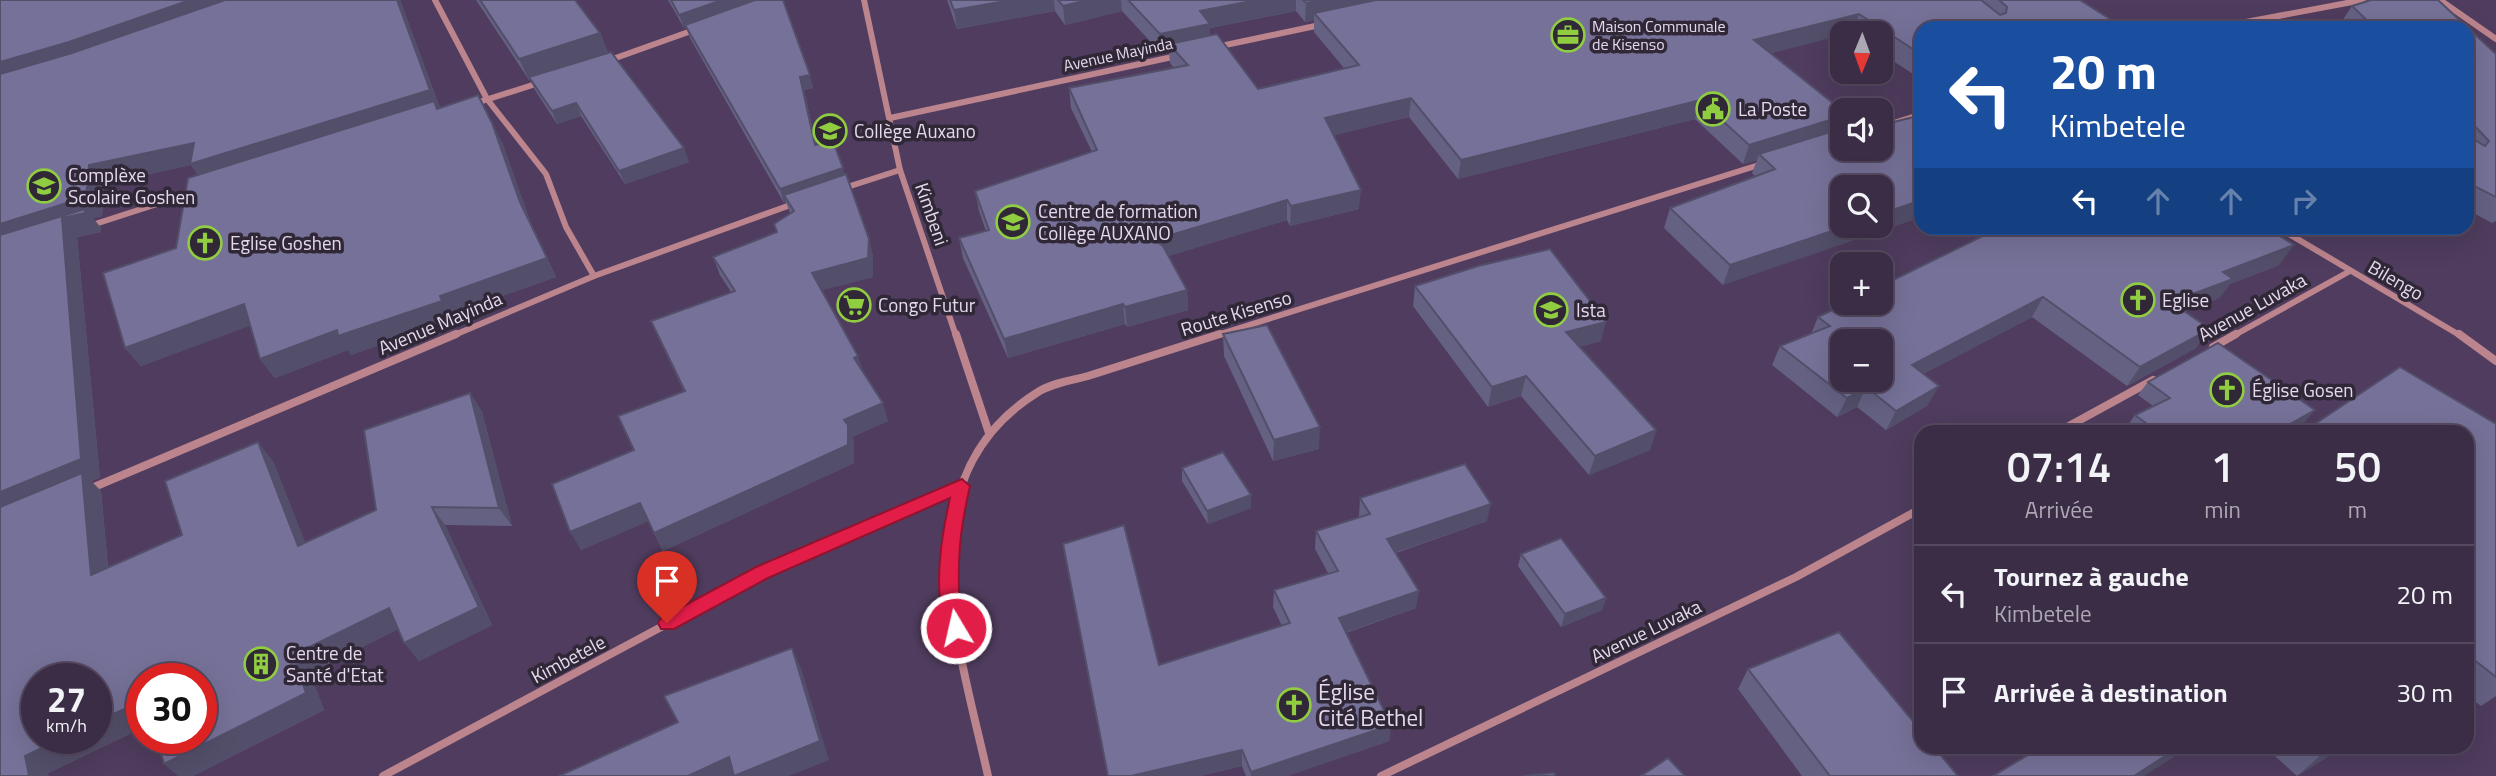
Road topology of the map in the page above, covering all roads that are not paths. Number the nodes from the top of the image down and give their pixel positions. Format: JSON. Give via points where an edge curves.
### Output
{"nodes":[{"id":1,"x":435,"y":0,"type":"edge"},
{"id":2,"x":864,"y":0,"type":"edge"},
{"id":3,"x":2363,"y":0,"type":"edge"},
{"id":4,"x":2440,"y":0,"type":"edge"},
{"id":5,"x":2251,"y":21,"type":"edge"},
{"id":6,"x":2470,"y":21,"type":"edge"},
{"id":7,"x":1325,"y":24,"type":"edge"},
{"id":8,"x":2474,"y":24,"type":"edge"},
{"id":9,"x":702,"y":27,"type":"edge"},
{"id":10,"x":2496,"y":39,"type":"edge"},
{"id":11,"x":1203,"y":50,"type":"edge"},
{"id":12,"x":1189,"y":53,"type":"edge"},
{"id":13,"x":602,"y":63,"type":"edge"},
{"id":14,"x":551,"y":79,"type":"edge"},
{"id":15,"x":487,"y":99,"type":"junction"},
{"id":16,"x":461,"y":108,"type":"edge"},
{"id":17,"x":1914,"y":117,"type":"edge"},
{"id":18,"x":890,"y":118,"type":"junction"},
{"id":19,"x":1893,"y":123,"type":"edge"},
{"id":20,"x":1765,"y":163,"type":"edge"},
{"id":21,"x":900,"y":170,"type":"junction"},
{"id":22,"x":197,"y":191,"type":"edge"},
{"id":23,"x":835,"y":191,"type":"edge"},
{"id":24,"x":808,"y":199,"type":"edge"},
{"id":25,"x":79,"y":229,"type":"edge"},
{"id":26,"x":2291,"y":235,"type":"edge"},
{"id":27,"x":2350,"y":271,"type":"junction"},
{"id":28,"x":594,"y":276,"type":"junction"},
{"id":29,"x":2204,"y":352,"type":"edge"},
{"id":30,"x":2496,"y":361,"type":"edge"},
{"id":31,"x":2155,"y":379,"type":"edge"},
{"id":32,"x":2071,"y":425,"type":"edge"},
{"id":33,"x":989,"y":433,"type":"junction"},
{"id":34,"x":962,"y":486,"type":"junction"},
{"id":35,"x":77,"y":494,"type":"edge"},
{"id":36,"x":1914,"y":512,"type":"edge"},
{"id":37,"x":383,"y":776,"type":"edge"},
{"id":38,"x":988,"y":776,"type":"edge"},
{"id":39,"x":1381,"y":776,"type":"edge"}],
"edges":[{"from":1,"to":15,"type":"street"},
{"from":2,"to":18,"type":"street","name":"Kimbeni"},
{"from":3,"to":5,"type":"street"},
{"from":4,"to":6,"type":"street"},
{"from":7,"to":11,"type":"street","name":"Avenue Mayinda"},
{"from":8,"to":10,"type":"street"},
{"from":9,"to":13,"type":"street"},
{"from":12,"to":18,"type":"street","name":"Avenue Mayinda"},
{"from":14,"to":15,"type":"street"},
{"from":15,"to":16,"type":"street"},
{"from":15,"to":28,"type":"street","via":[[546,174],[566,228]]},
{"from":17,"to":19,"type":"street"},
{"from":18,"to":21,"type":"street","name":"Kimbeni"},
{"from":20,"to":33,"type":"street","name":"Route Kisenso","via":[[1039,391]]},
{"from":21,"to":23,"type":"street"},
{"from":21,"to":33,"type":"street","name":"Kimbeni"},
{"from":22,"to":25,"type":"street"},
{"from":24,"to":28,"type":"street","name":"Avenue Mayinda"},
{"from":26,"to":27,"type":"street","name":"Bilengo"},
{"from":27,"to":29,"type":"street","name":"Avenue Luvaka"},
{"from":27,"to":30,"type":"street","name":"Bilengo"},
{"from":28,"to":35,"type":"street","name":"Avenue Mayinda"},
{"from":31,"to":32,"type":"street"},
{"from":33,"to":34,"type":"street","name":"Route Kisenso"},
{"from":34,"to":37,"type":"street","name":"Kimbetele","via":[[762,573]]},
{"from":34,"to":38,"type":"street","name":"Route Kisenso","via":[[949,541],[950,603]]},
{"from":36,"to":39,"type":"street","name":"Avenue Luvaka","via":[[1796,577]]}]}
